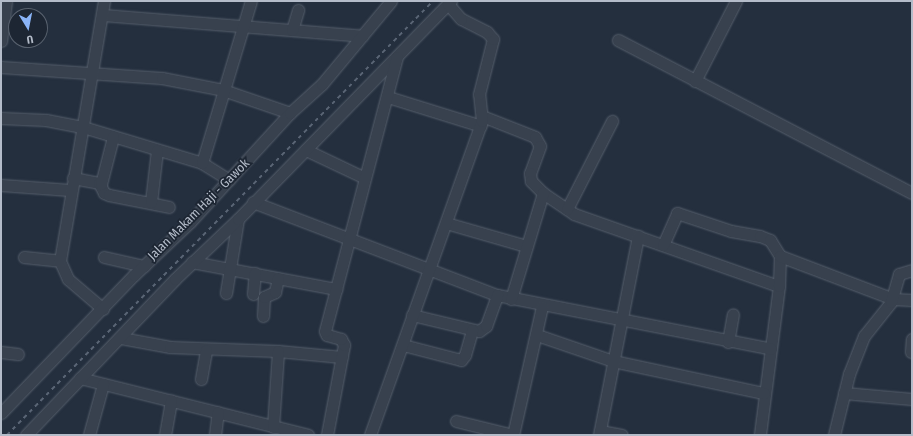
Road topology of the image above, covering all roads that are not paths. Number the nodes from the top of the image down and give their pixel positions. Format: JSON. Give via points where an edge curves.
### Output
{"nodes":[{"id":1,"x":6,"y":1,"type":"edge"},
{"id":2,"x":104,"y":1,"type":"edge"},
{"id":3,"x":251,"y":1,"type":"edge"},
{"id":4,"x":391,"y":1,"type":"edge"},
{"id":5,"x":736,"y":1,"type":"edge"},
{"id":6,"x":450,"y":2,"type":"edge"},
{"id":7,"x":298,"y":10,"type":"dead end"},
{"id":8,"x":103,"y":15,"type":"junction"},
{"id":9,"x":242,"y":28,"type":"junction"},
{"id":10,"x":292,"y":30,"type":"junction"},
{"id":11,"x":362,"y":36,"type":"junction"},
{"id":12,"x":618,"y":40,"type":"dead end"},
{"id":13,"x":1,"y":41,"type":"edge"},
{"id":14,"x":397,"y":56,"type":"junction"},
{"id":15,"x":1,"y":67,"type":"edge"},
{"id":16,"x":93,"y":72,"type":"junction"},
{"id":17,"x":695,"y":81,"type":"junction"},
{"id":18,"x":223,"y":90,"type":"junction"},
{"id":19,"x":388,"y":97,"type":"junction"},
{"id":20,"x":290,"y":113,"type":"junction"},
{"id":21,"x":1,"y":118,"type":"edge"},
{"id":22,"x":482,"y":121,"type":"junction"},
{"id":23,"x":612,"y":121,"type":"dead end"},
{"id":24,"x":83,"y":127,"type":"junction"},
{"id":25,"x":113,"y":137,"type":"junction"},
{"id":26,"x":157,"y":150,"type":"junction"},
{"id":27,"x":306,"y":150,"type":"junction"},
{"id":28,"x":202,"y":163,"type":"junction"},
{"id":29,"x":73,"y":178,"type":"junction"},
{"id":30,"x":365,"y":178,"type":"junction"},
{"id":31,"x":230,"y":180,"type":"junction"},
{"id":32,"x":100,"y":184,"type":"junction"},
{"id":33,"x":1,"y":185,"type":"edge"},
{"id":34,"x":70,"y":190,"type":"junction"},
{"id":35,"x":543,"y":193,"type":"junction"},
{"id":36,"x":912,"y":193,"type":"edge"},
{"id":37,"x":151,"y":202,"type":"junction"},
{"id":38,"x":253,"y":202,"type":"junction"},
{"id":39,"x":169,"y":206,"type":"dead end"},
{"id":40,"x":567,"y":209,"type":"junction"},
{"id":41,"x":238,"y":219,"type":"junction"},
{"id":42,"x":446,"y":223,"type":"junction"},
{"id":43,"x":638,"y":236,"type":"junction"},
{"id":44,"x":350,"y":240,"type":"junction"},
{"id":45,"x":663,"y":245,"type":"junction"},
{"id":46,"x":526,"y":246,"type":"junction"},
{"id":47,"x":780,"y":256,"type":"junction"},
{"id":48,"x":24,"y":257,"type":"dead end"},
{"id":49,"x":60,"y":261,"type":"junction"},
{"id":50,"x":192,"y":262,"type":"junction"},
{"id":51,"x":144,"y":266,"type":"junction"},
{"id":52,"x":230,"y":268,"type":"junction"},
{"id":53,"x":428,"y":270,"type":"junction"},
{"id":54,"x":912,"y":270,"type":"edge"},
{"id":55,"x":255,"y":273,"type":"junction"},
{"id":56,"x":134,"y":275,"type":"junction"},
{"id":57,"x":278,"y":278,"type":"junction"},
{"id":58,"x":780,"y":286,"type":"junction"},
{"id":59,"x":336,"y":289,"type":"junction"},
{"id":60,"x":226,"y":292,"type":"dead end"},
{"id":61,"x":253,"y":294,"type":"dead end"},
{"id":62,"x":497,"y":295,"type":"junction"},
{"id":63,"x":511,"y":299,"type":"junction"},
{"id":64,"x":893,"y":299,"type":"junction"},
{"id":65,"x":912,"y":300,"type":"edge"},
{"id":66,"x":542,"y":306,"type":"junction"},
{"id":67,"x":103,"y":309,"type":"junction"},
{"id":68,"x":733,"y":314,"type":"dead end"},
{"id":69,"x":412,"y":315,"type":"junction"},
{"id":70,"x":263,"y":316,"type":"dead end"},
{"id":71,"x":622,"y":321,"type":"junction"},
{"id":72,"x":472,"y":330,"type":"junction"},
{"id":73,"x":537,"y":335,"type":"junction"},
{"id":74,"x":121,"y":338,"type":"junction"},
{"id":75,"x":912,"y":339,"type":"edge"},
{"id":76,"x":728,"y":342,"type":"junction"},
{"id":77,"x":403,"y":344,"type":"junction"},
{"id":78,"x":770,"y":349,"type":"junction"},
{"id":79,"x":206,"y":350,"type":"junction"},
{"id":80,"x":278,"y":351,"type":"junction"},
{"id":81,"x":1,"y":352,"type":"edge"},
{"id":82,"x":911,"y":352,"type":"edge"},
{"id":83,"x":18,"y":354,"type":"dead end"},
{"id":84,"x":342,"y":357,"type":"junction"},
{"id":85,"x":613,"y":361,"type":"junction"},
{"id":86,"x":80,"y":378,"type":"junction"},
{"id":87,"x":200,"y":379,"type":"dead end"},
{"id":88,"x":103,"y":384,"type":"junction"},
{"id":89,"x":844,"y":393,"type":"junction"},
{"id":90,"x":764,"y":394,"type":"junction"},
{"id":91,"x":912,"y":399,"type":"edge"},
{"id":92,"x":171,"y":401,"type":"junction"},
{"id":93,"x":3,"y":410,"type":"edge"},
{"id":94,"x":218,"y":412,"type":"junction"},
{"id":95,"x":456,"y":421,"type":"dead end"},
{"id":96,"x":273,"y":427,"type":"junction"},
{"id":97,"x":599,"y":433,"type":"edge"},
{"id":98,"x":26,"y":435,"type":"edge"},
{"id":99,"x":89,"y":435,"type":"edge"},
{"id":100,"x":165,"y":435,"type":"edge"},
{"id":101,"x":216,"y":435,"type":"edge"},
{"id":102,"x":308,"y":435,"type":"edge"},
{"id":103,"x":326,"y":435,"type":"edge"},
{"id":104,"x":370,"y":435,"type":"edge"},
{"id":105,"x":513,"y":435,"type":"edge"},
{"id":106,"x":622,"y":435,"type":"edge"},
{"id":107,"x":760,"y":435,"type":"edge"},
{"id":108,"x":834,"y":435,"type":"edge"}],
"edges":[{"from":1,"to":13,"type":"street"},
{"from":2,"to":8,"type":"street"},
{"from":3,"to":9,"type":"street"},
{"from":4,"to":11,"type":"street","name":"Jalan Makam Haji - Gawok"},
{"from":5,"to":17,"type":"street"},
{"from":6,"to":14,"type":"street"},
{"from":6,"to":22,"type":"street","via":[[461,19],[487,32],[493,39],[479,94]]},
{"from":7,"to":10,"type":"street"},
{"from":8,"to":9,"type":"street"},
{"from":8,"to":16,"type":"street"},
{"from":9,"to":10,"type":"street"},
{"from":9,"to":18,"type":"street"},
{"from":10,"to":11,"type":"street"},
{"from":11,"to":20,"type":"street","name":"Jalan Makam Haji - Gawok","via":[[336,68]]},
{"from":12,"to":17,"type":"street"},
{"from":14,"to":19,"type":"street"},
{"from":14,"to":27,"type":"street"},
{"from":15,"to":16,"type":"street"},
{"from":16,"to":18,"type":"street","via":[[162,78]]},
{"from":16,"to":24,"type":"street"},
{"from":17,"to":36,"type":"street"},
{"from":18,"to":20,"type":"street"},
{"from":18,"to":28,"type":"street"},
{"from":19,"to":22,"type":"street"},
{"from":19,"to":30,"type":"street"},
{"from":20,"to":31,"type":"street","name":"Jalan Makam Haji - Gawok"},
{"from":21,"to":24,"type":"street","via":[[46,120]]},
{"from":22,"to":35,"type":"street","via":[[517,129],[538,140],[540,146],[530,177]]},
{"from":22,"to":42,"type":"street"},
{"from":23,"to":40,"type":"street"},
{"from":24,"to":25,"type":"street"},
{"from":24,"to":29,"type":"street"},
{"from":25,"to":26,"type":"street"},
{"from":25,"to":32,"type":"street"},
{"from":26,"to":28,"type":"street"},
{"from":26,"to":37,"type":"street"},
{"from":27,"to":30,"type":"street"},
{"from":27,"to":38,"type":"street"},
{"from":28,"to":31,"type":"street"},
{"from":29,"to":32,"type":"street"},
{"from":29,"to":34,"type":"street"},
{"from":30,"to":44,"type":"street"},
{"from":31,"to":51,"type":"street","name":"Jalan Makam Haji - Gawok"},
{"from":32,"to":37,"type":"street","via":[[104,194]]},
{"from":33,"to":34,"type":"street"},
{"from":34,"to":49,"type":"street"},
{"from":35,"to":40,"type":"street"},
{"from":35,"to":46,"type":"street"},
{"from":37,"to":39,"type":"street"},
{"from":38,"to":41,"type":"street"},
{"from":38,"to":44,"type":"street"},
{"from":40,"to":43,"type":"street","via":[[587,220]]},
{"from":41,"to":50,"type":"street"},
{"from":41,"to":52,"type":"street"},
{"from":42,"to":46,"type":"street"},
{"from":42,"to":53,"type":"street"},
{"from":43,"to":45,"type":"street"},
{"from":43,"to":71,"type":"street"},
{"from":44,"to":53,"type":"street"},
{"from":44,"to":59,"type":"street"},
{"from":45,"to":47,"type":"street","via":[[678,213],[731,231],[770,240]]},
{"from":45,"to":58,"type":"street"},
{"from":46,"to":63,"type":"street"},
{"from":47,"to":58,"type":"street"},
{"from":47,"to":64,"type":"street"},
{"from":48,"to":49,"type":"street"},
{"from":49,"to":67,"type":"street","via":[[68,279]]},
{"from":50,"to":52,"type":"street"},
{"from":50,"to":74,"type":"street"},
{"from":51,"to":56,"type":"street","name":"Jalan Makam Haji - Gawok"},
{"from":51,"to":56,"type":"street","via":[[107,260]]},
{"from":52,"to":55,"type":"street"},
{"from":52,"to":60,"type":"street"},
{"from":53,"to":62,"type":"street"},
{"from":53,"to":69,"type":"street"},
{"from":54,"to":64,"type":"street","via":[[899,274]]},
{"from":55,"to":57,"type":"street"},
{"from":55,"to":61,"type":"street"},
{"from":56,"to":67,"type":"street","name":"Jalan Makam Haji - Gawok"},
{"from":57,"to":59,"type":"street"},
{"from":57,"to":70,"type":"street","via":[[275,292],[264,297]]},
{"from":58,"to":78,"type":"street"},
{"from":59,"to":84,"type":"street","via":[[325,332],[341,339],[344,345]]},
{"from":62,"to":63,"type":"street"},
{"from":62,"to":72,"type":"street","via":[[485,328]]},
{"from":63,"to":66,"type":"street"},
{"from":64,"to":65,"type":"street"},
{"from":64,"to":89,"type":"street","via":[[864,336]]},
{"from":66,"to":71,"type":"street"},
{"from":66,"to":73,"type":"street"},
{"from":67,"to":93,"type":"street","name":"Jalan Makam Haji - Gawok"},
{"from":68,"to":76,"type":"street"},
{"from":69,"to":72,"type":"street"},
{"from":69,"to":77,"type":"street"},
{"from":71,"to":76,"type":"street"},
{"from":71,"to":85,"type":"street"},
{"from":72,"to":77,"type":"street","via":[[466,355],[461,360]]},
{"from":73,"to":85,"type":"street"},
{"from":73,"to":105,"type":"street"},
{"from":74,"to":79,"type":"street","via":[[148,344]]},
{"from":74,"to":86,"type":"street"},
{"from":75,"to":82,"type":"street"},
{"from":76,"to":78,"type":"street"},
{"from":77,"to":104,"type":"street"},
{"from":78,"to":90,"type":"street"},
{"from":79,"to":80,"type":"street"},
{"from":79,"to":87,"type":"street"},
{"from":80,"to":84,"type":"street"},
{"from":80,"to":96,"type":"street"},
{"from":81,"to":83,"type":"street"},
{"from":84,"to":103,"type":"street"},
{"from":85,"to":90,"type":"street"},
{"from":85,"to":97,"type":"street"},
{"from":86,"to":88,"type":"street"},
{"from":86,"to":98,"type":"street"},
{"from":88,"to":92,"type":"street"},
{"from":88,"to":99,"type":"street"},
{"from":89,"to":91,"type":"street"},
{"from":89,"to":108,"type":"street"},
{"from":90,"to":107,"type":"street"},
{"from":92,"to":94,"type":"street"},
{"from":92,"to":100,"type":"street"},
{"from":94,"to":96,"type":"street"},
{"from":94,"to":101,"type":"street"},
{"from":95,"to":105,"type":"street"},
{"from":96,"to":102,"type":"street"},
{"from":97,"to":106,"type":"street"}]}
